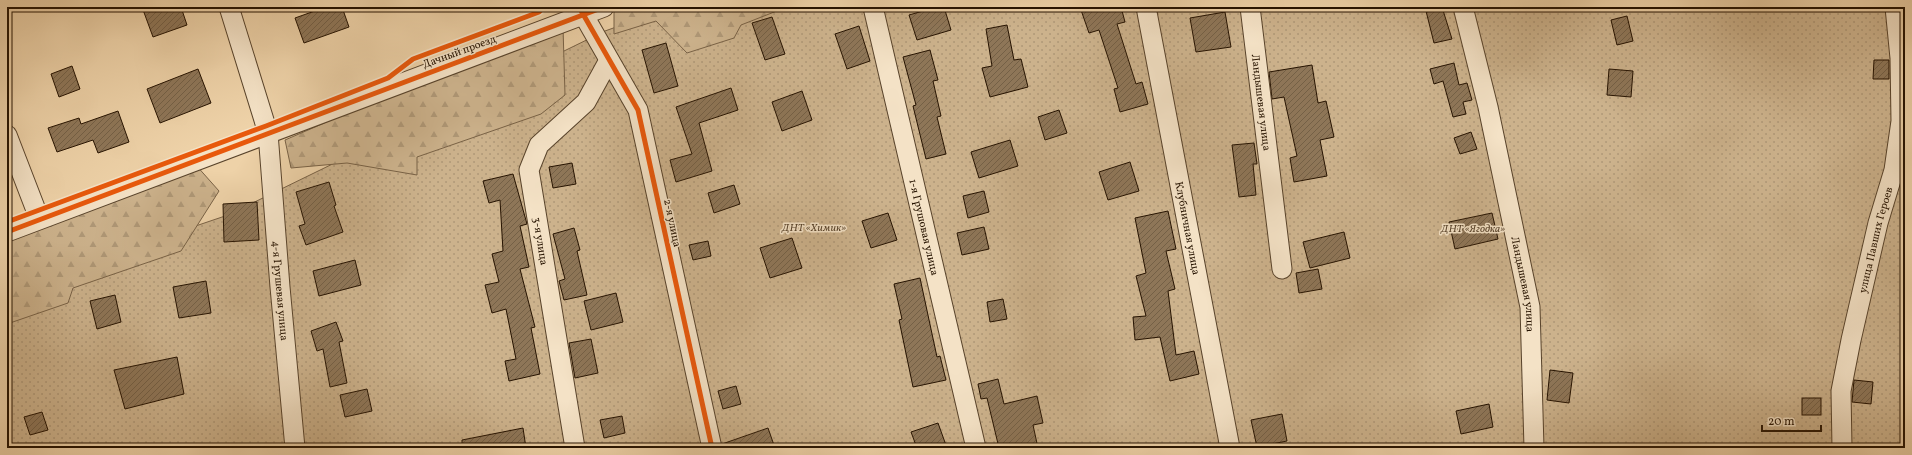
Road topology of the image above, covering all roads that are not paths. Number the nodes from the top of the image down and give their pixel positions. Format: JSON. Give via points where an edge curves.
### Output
{"nodes":[{"id":1,"x":229,"y":7,"type":"edge"},
{"id":2,"x":604,"y":7,"type":"edge"},
{"id":3,"x":873,"y":7,"type":"edge"},
{"id":4,"x":1146,"y":7,"type":"edge"},
{"id":5,"x":1250,"y":7,"type":"edge"},
{"id":6,"x":1463,"y":7,"type":"edge"},
{"id":7,"x":1895,"y":7,"type":"edge"},
{"id":8,"x":581,"y":11,"type":"edge"},
{"id":9,"x":609,"y":60,"type":"junction"},
{"id":10,"x":268,"y":133,"type":"junction"},
{"id":11,"x":7,"y":135,"type":"edge"},
{"id":12,"x":39,"y":218,"type":"junction"},
{"id":13,"x":7,"y":232,"type":"edge"},
{"id":14,"x":1282,"y":269,"type":"dead end"},
{"id":15,"x":295,"y":448,"type":"edge"},
{"id":16,"x":575,"y":448,"type":"edge"},
{"id":17,"x":712,"y":448,"type":"edge"},
{"id":18,"x":976,"y":448,"type":"edge"},
{"id":19,"x":1230,"y":448,"type":"edge"},
{"id":20,"x":1534,"y":448,"type":"edge"},
{"id":21,"x":1842,"y":448,"type":"edge"}],
"edges":[{"from":1,"to":10,"type":"street","name":"4-я Грушевая улица"},
{"from":2,"to":8,"type":"street","name":"Дачный проезд"},
{"from":3,"to":18,"type":"street","name":"1-я Грушовая улица"},
{"from":4,"to":19,"type":"street","name":"Клубничная улица"},
{"from":5,"to":14,"type":"street","name":"Ландышевая улица"},
{"from":6,"to":20,"type":"street","name":"Ландышевая улица","via":[[1488,107],[1530,307]]},
{"from":7,"to":21,"type":"street","name":"улица Павших Героев","via":[[1900,58],[1901,122],[1894,170],[1878,223],[1841,391]]},
{"from":8,"to":9,"type":"street","name":"2-я улица"},
{"from":8,"to":10,"type":"street","name":"Дачный проезд"},
{"from":9,"to":16,"type":"street","name":"3-я улица","via":[[586,102],[539,145],[530,170]]},
{"from":9,"to":17,"type":"street","name":"2-я улица","via":[[638,110]]},
{"from":10,"to":12,"type":"street","name":"Дачный проезд"},
{"from":10,"to":15,"type":"street","name":"4-я Грушевая улица"},
{"from":11,"to":12,"type":"street"},
{"from":12,"to":13,"type":"street","name":"Дачный проезд"}]}
